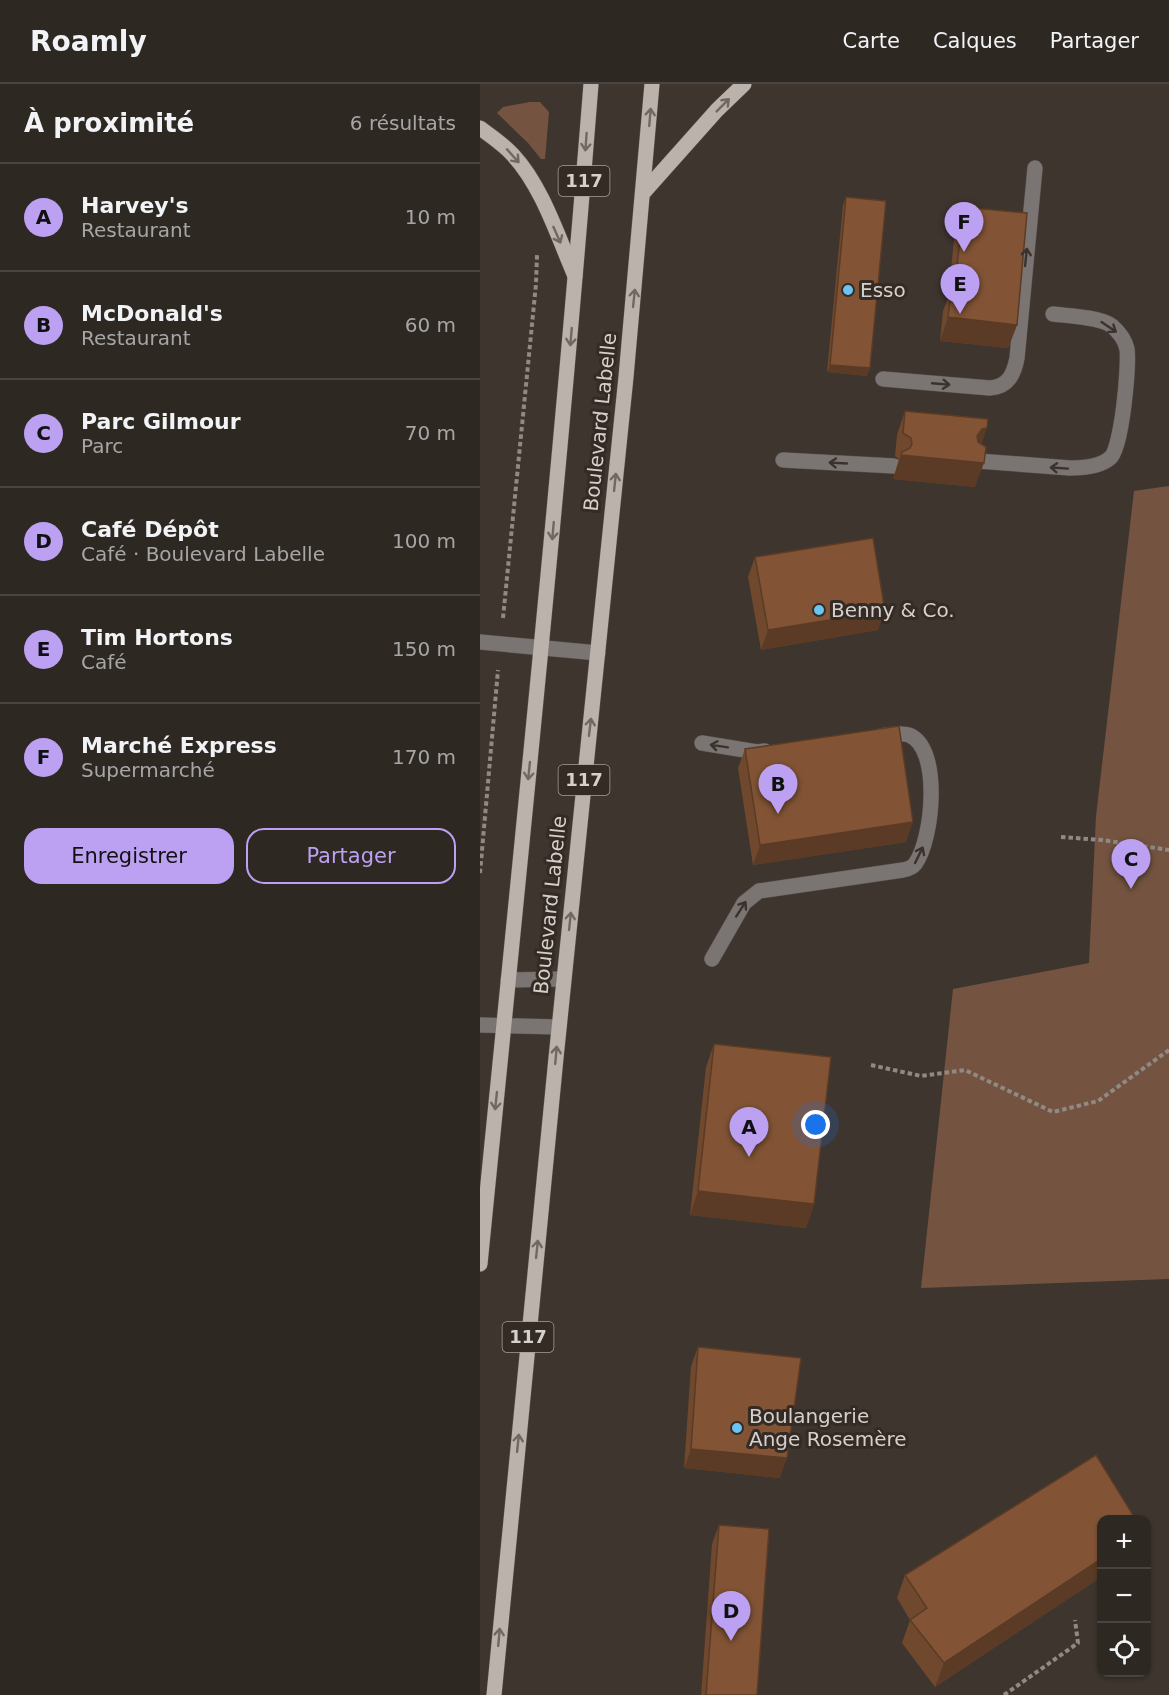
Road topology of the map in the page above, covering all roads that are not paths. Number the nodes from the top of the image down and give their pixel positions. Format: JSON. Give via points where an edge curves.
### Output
{"nodes":[{"id":1,"x":591,"y":84,"type":"edge"},
{"id":2,"x":652,"y":84,"type":"edge"},
{"id":3,"x":744,"y":84,"type":"edge"},
{"id":4,"x":480,"y":128,"type":"edge"},
{"id":5,"x":1035,"y":168,"type":"dead end"},
{"id":6,"x":644,"y":192,"type":"junction"},
{"id":7,"x":576,"y":278,"type":"junction"},
{"id":8,"x":1053,"y":314,"type":"dead end"},
{"id":9,"x":883,"y":379,"type":"dead end"},
{"id":10,"x":783,"y":460,"type":"dead end"},
{"id":11,"x":978,"y":461,"type":"edge"},
{"id":12,"x":894,"y":466,"type":"dead end"},
{"id":13,"x":480,"y":642,"type":"edge"},
{"id":14,"x":542,"y":647,"type":"junction"},
{"id":15,"x":598,"y":653,"type":"junction"},
{"id":16,"x":861,"y":739,"type":"edge"},
{"id":17,"x":702,"y":743,"type":"dead end"},
{"id":18,"x":780,"y":749,"type":"edge"},
{"id":19,"x":712,"y":959,"type":"dead end"},
{"id":20,"x":564,"y":979,"type":"junction"},
{"id":21,"x":508,"y":980,"type":"junction"},
{"id":22,"x":480,"y":1025,"type":"edge"},
{"id":23,"x":504,"y":1026,"type":"junction"},
{"id":24,"x":559,"y":1027,"type":"junction"},
{"id":25,"x":480,"y":1264,"type":"edge"},
{"id":26,"x":494,"y":1695,"type":"edge"}],
"edges":[{"from":1,"to":7,"type":"main road","name":"Boulevard Labelle","number":"117","one_way":true},
{"from":6,"to":2,"type":"main road","name":"Boulevard Labelle","number":"117","one_way":true},
{"from":6,"to":3,"type":"main road","one_way":true},
{"from":4,"to":7,"type":"main road","one_way":true,"via":[[526,171]]},
{"from":9,"to":5,"type":"street","one_way":true,"via":[[998,388],[1011,378],[1017,358]]},
{"from":15,"to":6,"type":"main road","name":"Boulevard Labelle","number":"117","one_way":true},
{"from":7,"to":14,"type":"main road","name":"Boulevard Labelle","number":"117","one_way":true},
{"from":8,"to":11,"type":"street","one_way":true,"via":[[1105,321],[1124,339],[1128,360],[1116,450],[1110,458],[1084,467]]},
{"from":12,"to":10,"type":"street","one_way":true},
{"from":13,"to":14,"type":"street"},
{"from":14,"to":15,"type":"street"},
{"from":14,"to":21,"type":"main road","name":"Boulevard Labelle","number":"117","one_way":true},
{"from":20,"to":15,"type":"main road","name":"Boulevard Labelle","number":"117","one_way":true},
{"from":19,"to":16,"type":"street","one_way":true,"via":[[744,903],[759,891],[903,870],[916,863],[926,837],[931,806],[924,749],[907,735]]},
{"from":18,"to":17,"type":"street","one_way":true,"via":[[757,752]]},
{"from":20,"to":21,"type":"street"},
{"from":20,"to":24,"type":"main road","name":"Boulevard Labelle","number":"117"},
{"from":21,"to":23,"type":"main road","name":"Boulevard Labelle","number":"117"},
{"from":22,"to":23,"type":"street"},
{"from":23,"to":24,"type":"street"},
{"from":23,"to":25,"type":"main road","name":"Boulevard Labelle","number":"117","one_way":true},
{"from":26,"to":24,"type":"main road","name":"Boulevard Labelle","number":"117","one_way":true}]}
